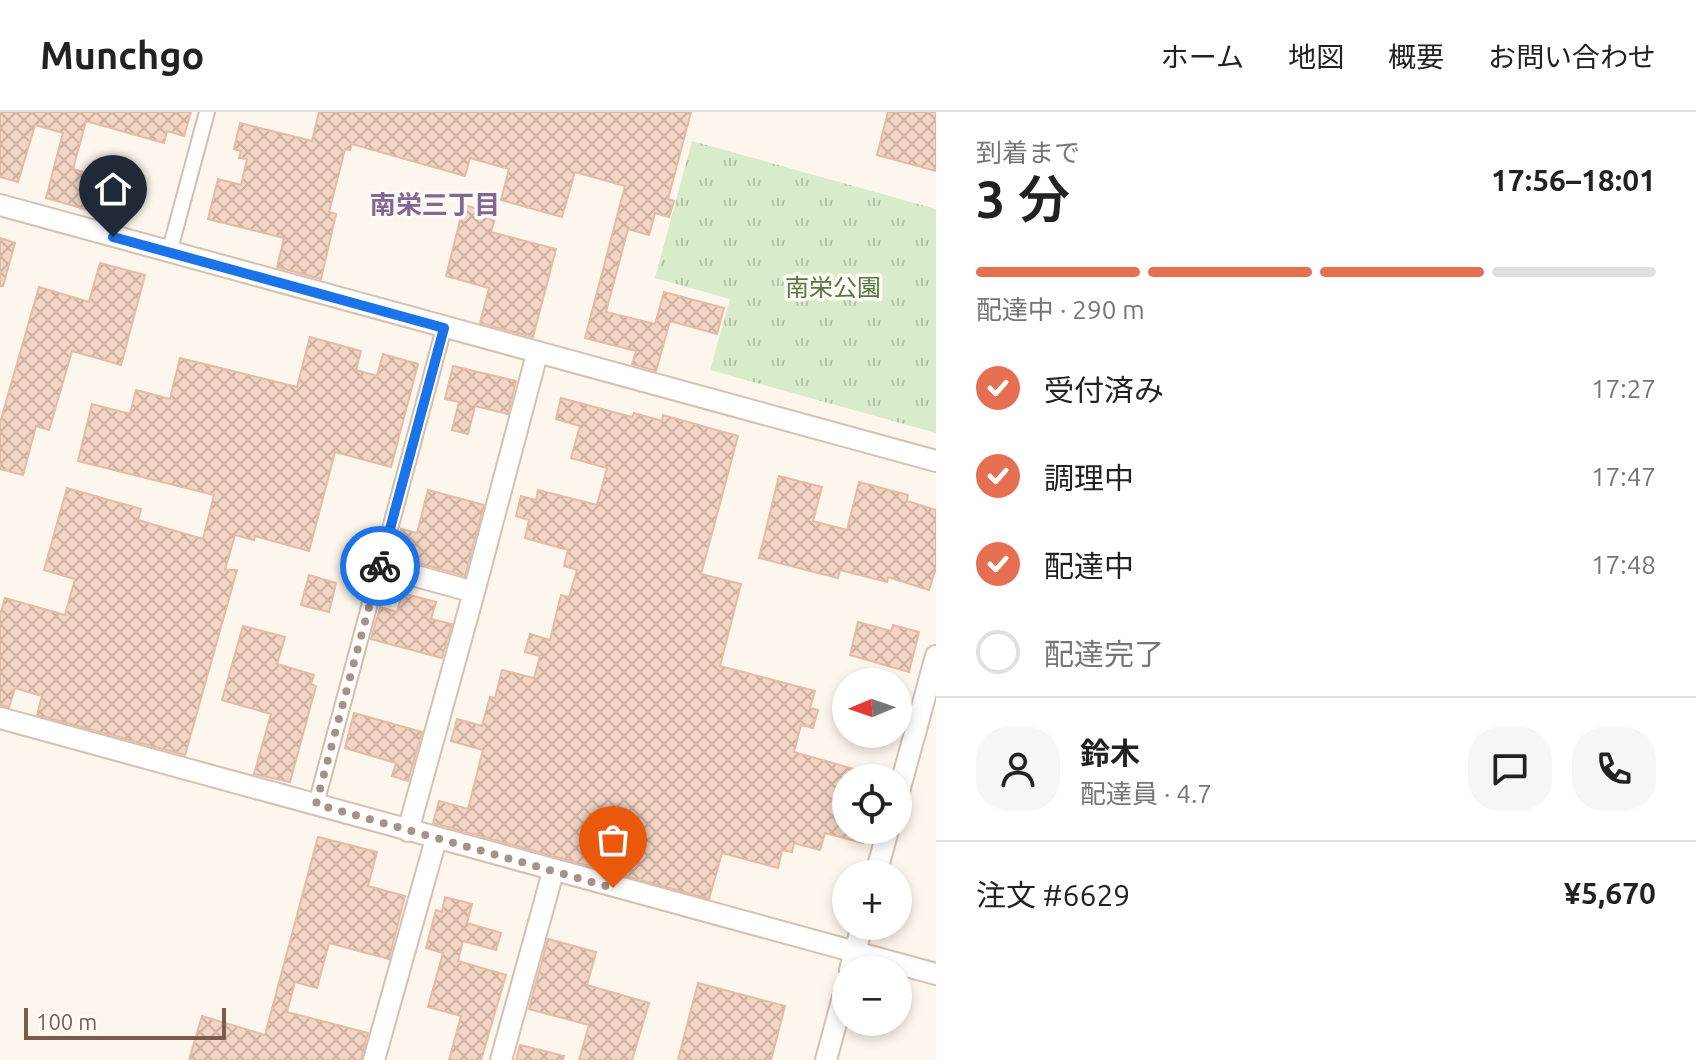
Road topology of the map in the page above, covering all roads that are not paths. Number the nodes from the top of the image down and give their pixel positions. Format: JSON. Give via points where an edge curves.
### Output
{"nodes":[{"id":1,"x":207,"y":112,"type":"edge"},
{"id":2,"x":0,"y":205,"type":"edge"},
{"id":3,"x":169,"y":253,"type":"junction"},
{"id":4,"x":444,"y":328,"type":"junction"},
{"id":5,"x":537,"y":354,"type":"junction"},
{"id":6,"x":936,"y":461,"type":"edge"},
{"id":7,"x":380,"y":566,"type":"junction"},
{"id":8,"x":474,"y":592,"type":"junction"},
{"id":9,"x":936,"y":656,"type":"edge"},
{"id":10,"x":0,"y":718,"type":"edge"},
{"id":11,"x":906,"y":764,"type":"edge"},
{"id":12,"x":316,"y":804,"type":"junction"},
{"id":13,"x":408,"y":831,"type":"junction"},
{"id":14,"x":436,"y":839,"type":"junction"},
{"id":15,"x":553,"y":872,"type":"junction"},
{"id":16,"x":836,"y":956,"type":"edge"},
{"id":17,"x":912,"y":970,"type":"edge"},
{"id":18,"x":936,"y":974,"type":"edge"},
{"id":19,"x":832,"y":1036,"type":"edge"},
{"id":20,"x":374,"y":1060,"type":"edge"},
{"id":21,"x":501,"y":1060,"type":"edge"},
{"id":22,"x":826,"y":1060,"type":"edge"}],
"edges":[{"from":1,"to":3,"type":"street"},
{"from":2,"to":3,"type":"street"},
{"from":3,"to":4,"type":"street"},
{"from":4,"to":5,"type":"street"},
{"from":4,"to":7,"type":"street"},
{"from":5,"to":6,"type":"street"},
{"from":5,"to":8,"type":"street"},
{"from":7,"to":8,"type":"street"},
{"from":7,"to":12,"type":"street"},
{"from":8,"to":13,"type":"street"},
{"from":9,"to":11,"type":"street"},
{"from":10,"to":12,"type":"street"},
{"from":12,"to":13,"type":"street"},
{"from":13,"to":14,"type":"street"},
{"from":14,"to":15,"type":"street"},
{"from":14,"to":20,"type":"street"},
{"from":15,"to":16,"type":"street"},
{"from":15,"to":21,"type":"street"},
{"from":17,"to":18,"type":"street"},
{"from":19,"to":22,"type":"street"}]}
